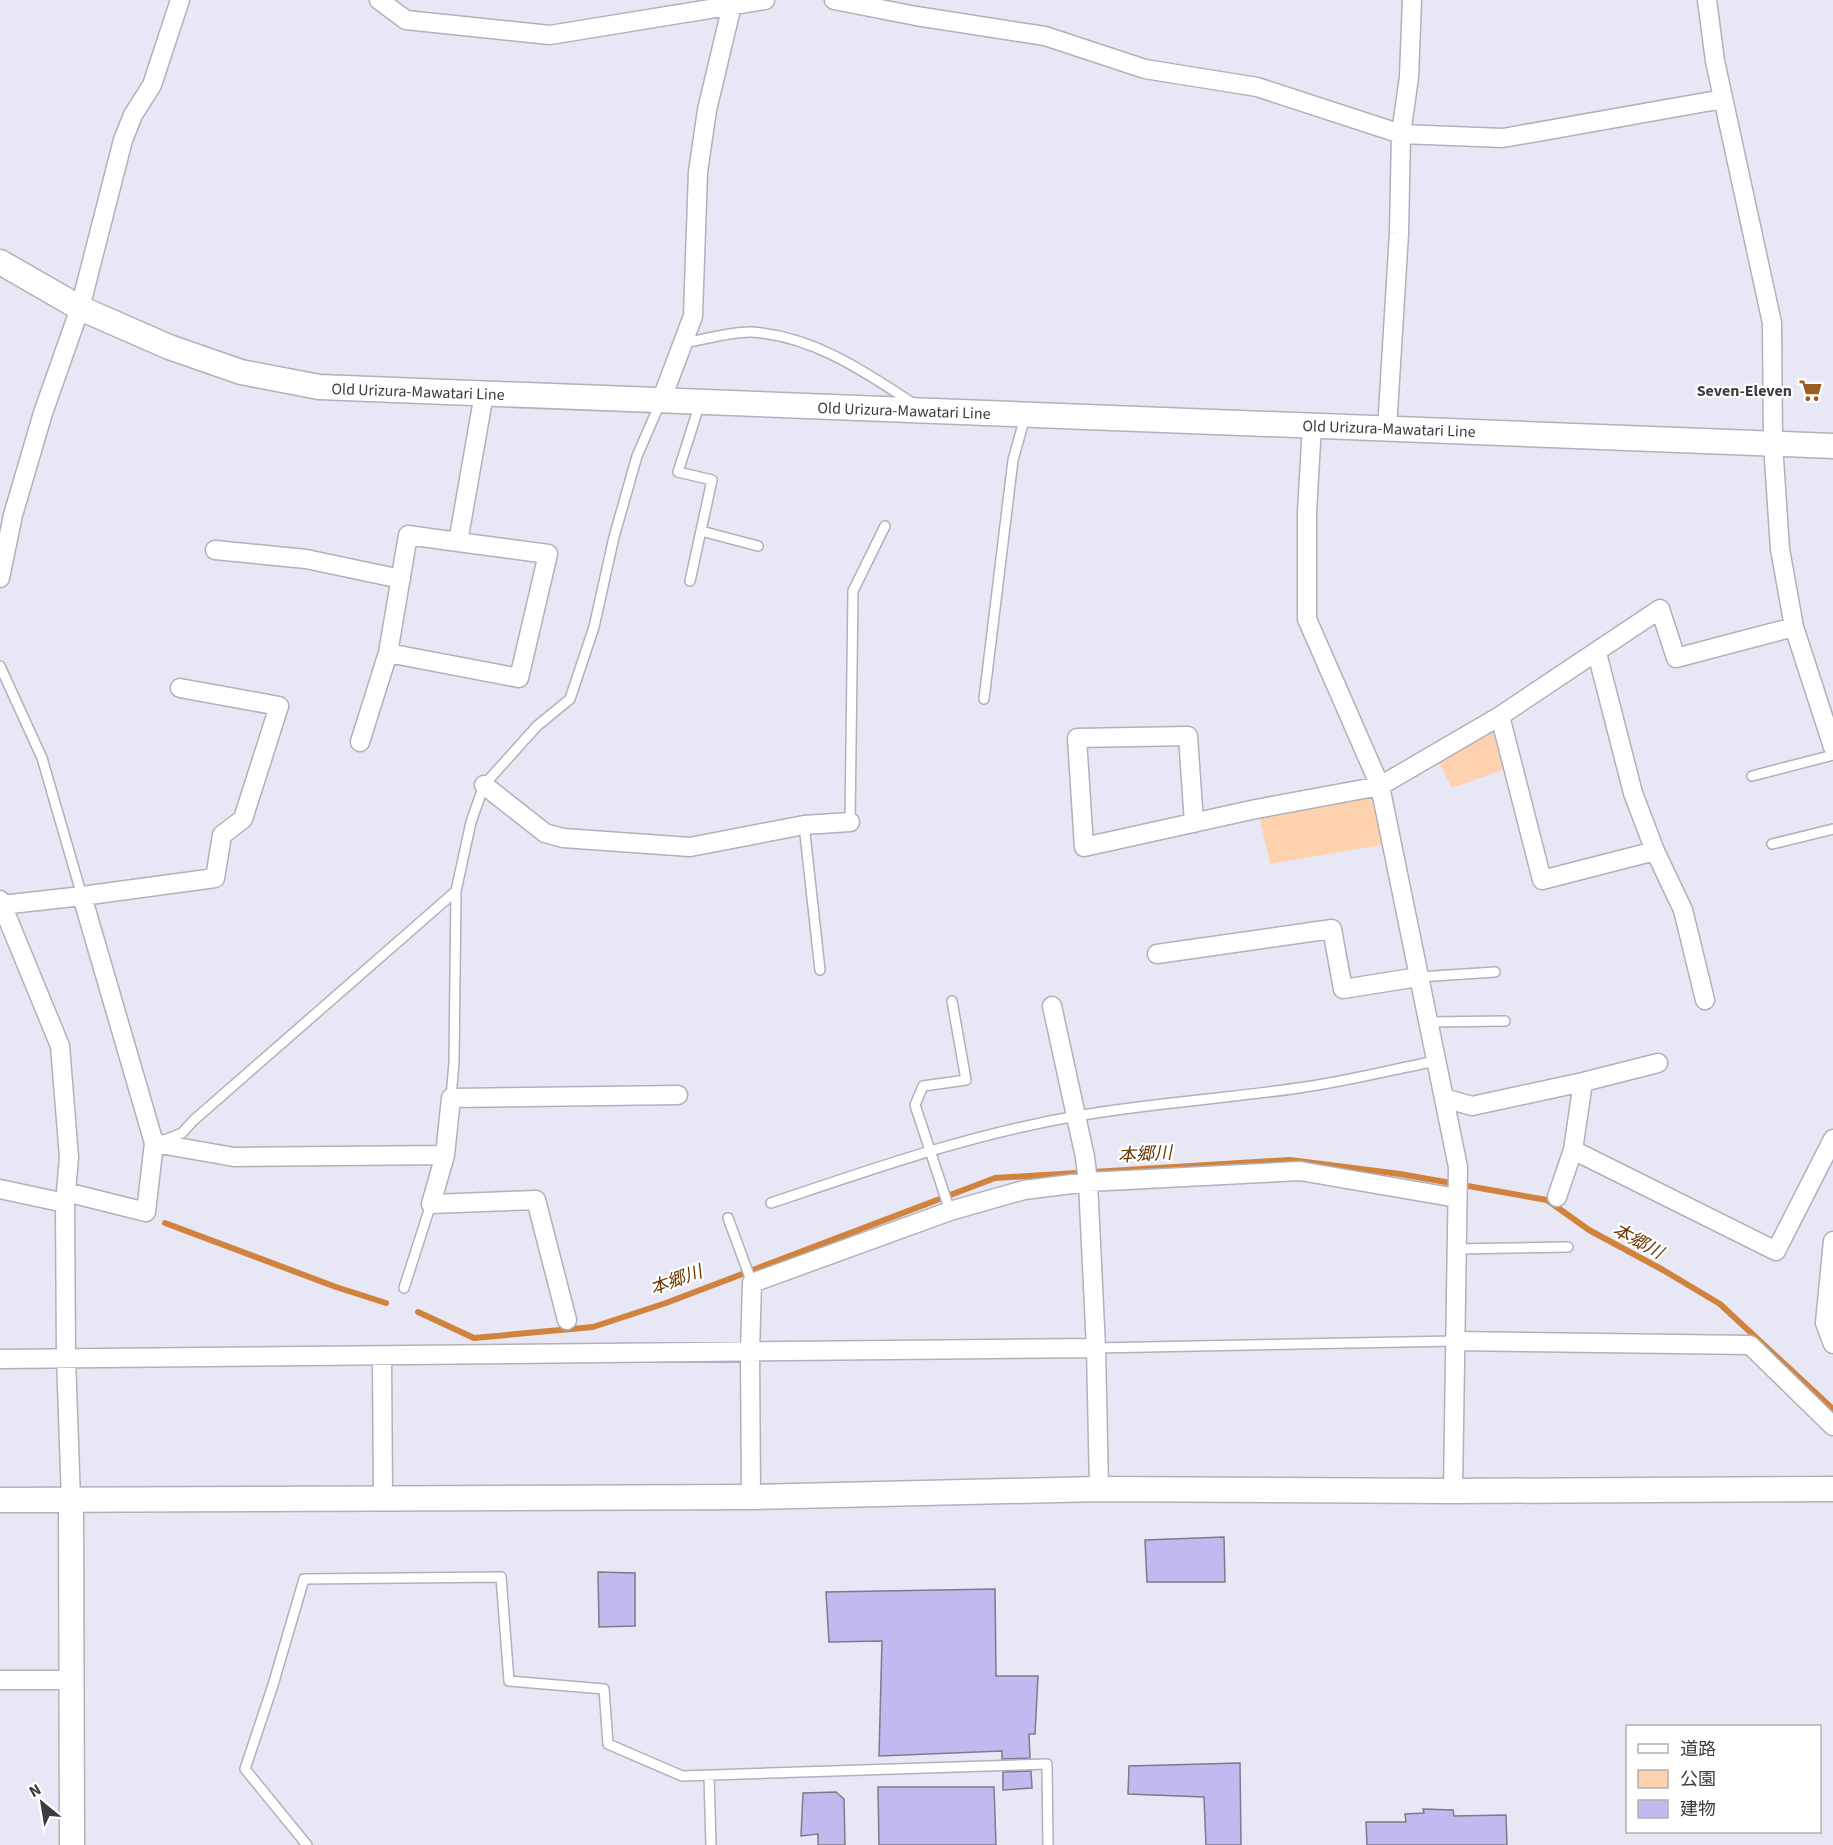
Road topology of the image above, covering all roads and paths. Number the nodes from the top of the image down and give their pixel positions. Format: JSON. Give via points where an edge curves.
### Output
{"nodes":[{"id":1,"x":180,"y":0,"type":"edge"},
{"id":2,"x":379,"y":0,"type":"edge"},
{"id":3,"x":765,"y":0,"type":"edge"},
{"id":4,"x":834,"y":0,"type":"edge"},
{"id":5,"x":1412,"y":0,"type":"edge"},
{"id":6,"x":1707,"y":0,"type":"edge"},
{"id":7,"x":732,"y":3,"type":"edge"},
{"id":8,"x":1723,"y":99,"type":"junction"},
{"id":9,"x":1401,"y":134,"type":"junction"},
{"id":10,"x":0,"y":262,"type":"edge"},
{"id":11,"x":80,"y":308,"type":"junction"},
{"id":12,"x":683,"y":343,"type":"junction"},
{"id":13,"x":484,"y":394,"type":"junction"},
{"id":14,"x":661,"y":401,"type":"junction"},
{"id":15,"x":700,"y":403,"type":"junction"},
{"id":16,"x":925,"y":411,"type":"junction"},
{"id":17,"x":1025,"y":415,"type":"junction"},
{"id":18,"x":1312,"y":425,"type":"junction"},
{"id":19,"x":1387,"y":429,"type":"junction"},
{"id":20,"x":1773,"y":444,"type":"junction"},
{"id":21,"x":1833,"y":446,"type":"edge"},
{"id":22,"x":885,"y":526,"type":"dead end"},
{"id":23,"x":701,"y":531,"type":"junction"},
{"id":24,"x":458,"y":542,"type":"junction"},
{"id":25,"x":758,"y":546,"type":"dead end"},
{"id":26,"x":215,"y":550,"type":"dead end"},
{"id":27,"x":0,"y":578,"type":"edge"},
{"id":28,"x":401,"y":579,"type":"junction"},
{"id":29,"x":690,"y":581,"type":"dead end"},
{"id":30,"x":1794,"y":627,"type":"junction"},
{"id":31,"x":387,"y":652,"type":"junction"},
{"id":32,"x":1597,"y":653,"type":"junction"},
{"id":33,"x":0,"y":666,"type":"edge"},
{"id":34,"x":180,"y":688,"type":"dead end"},
{"id":35,"x":984,"y":699,"type":"dead end"},
{"id":36,"x":1500,"y":716,"type":"junction"},
{"id":37,"x":360,"y":741,"type":"dead end"},
{"id":38,"x":1833,"y":747,"type":"edge"},
{"id":39,"x":1833,"y":755,"type":"edge"},
{"id":40,"x":1752,"y":776,"type":"dead end"},
{"id":41,"x":484,"y":785,"type":"junction"},
{"id":42,"x":1380,"y":786,"type":"junction"},
{"id":43,"x":850,"y":822,"type":"joint"},
{"id":44,"x":1194,"y":823,"type":"junction"},
{"id":45,"x":804,"y":825,"type":"junction"},
{"id":46,"x":1833,"y":829,"type":"edge"},
{"id":47,"x":1772,"y":844,"type":"dead end"},
{"id":48,"x":1655,"y":851,"type":"junction"},
{"id":49,"x":456,"y":891,"type":"junction"},
{"id":50,"x":82,"y":896,"type":"junction"},
{"id":51,"x":1,"y":902,"type":"edge"},
{"id":52,"x":1157,"y":954,"type":"dead end"},
{"id":53,"x":820,"y":970,"type":"dead end"},
{"id":54,"x":1495,"y":972,"type":"dead end"},
{"id":55,"x":1418,"y":977,"type":"junction"},
{"id":56,"x":1705,"y":1000,"type":"dead end"},
{"id":57,"x":952,"y":1001,"type":"dead end"},
{"id":58,"x":1052,"y":1006,"type":"dead end"},
{"id":59,"x":1505,"y":1021,"type":"dead end"},
{"id":60,"x":1428,"y":1022,"type":"junction"},
{"id":61,"x":1436,"y":1061,"type":"junction"},
{"id":62,"x":1658,"y":1063,"type":"dead end"},
{"id":63,"x":1583,"y":1082,"type":"junction"},
{"id":64,"x":678,"y":1095,"type":"dead end"},
{"id":65,"x":450,"y":1098,"type":"junction"},
{"id":66,"x":1443,"y":1098,"type":"junction"},
{"id":67,"x":1076,"y":1116,"type":"junction"},
{"id":68,"x":1833,"y":1139,"type":"edge"},
{"id":69,"x":154,"y":1143,"type":"junction"},
{"id":70,"x":930,"y":1150,"type":"junction"},
{"id":71,"x":1573,"y":1150,"type":"junction"},
{"id":72,"x":445,"y":1155,"type":"junction"},
{"id":73,"x":1088,"y":1182,"type":"junction"},
{"id":74,"x":0,"y":1189,"type":"edge"},
{"id":75,"x":1557,"y":1197,"type":"dead end"},
{"id":76,"x":66,"y":1198,"type":"junction"},
{"id":77,"x":1457,"y":1198,"type":"junction"},
{"id":78,"x":771,"y":1203,"type":"dead end"},
{"id":79,"x":431,"y":1204,"type":"junction"},
{"id":80,"x":950,"y":1211,"type":"junction"},
{"id":81,"x":728,"y":1218,"type":"dead end"},
{"id":82,"x":1833,"y":1241,"type":"edge"},
{"id":83,"x":1568,"y":1247,"type":"dead end"},
{"id":84,"x":1456,"y":1248,"type":"junction"},
{"id":85,"x":752,"y":1283,"type":"junction"},
{"id":86,"x":404,"y":1288,"type":"dead end"},
{"id":87,"x":567,"y":1320,"type":"dead end"},
{"id":88,"x":1455,"y":1341,"type":"junction"},
{"id":89,"x":1833,"y":1344,"type":"edge"},
{"id":90,"x":1096,"y":1348,"type":"junction"},
{"id":91,"x":750,"y":1352,"type":"junction"},
{"id":92,"x":382,"y":1357,"type":"junction"},
{"id":93,"x":66,"y":1358,"type":"junction"},
{"id":94,"x":0,"y":1359,"type":"edge"},
{"id":95,"x":1833,"y":1426,"type":"edge"},
{"id":96,"x":1099,"y":1489,"type":"junction"},
{"id":97,"x":1833,"y":1489,"type":"edge"},
{"id":98,"x":1453,"y":1491,"type":"junction"},
{"id":99,"x":383,"y":1497,"type":"junction"},
{"id":100,"x":751,"y":1497,"type":"junction"},
{"id":101,"x":0,"y":1500,"type":"edge"},
{"id":102,"x":71,"y":1500,"type":"junction"},
{"id":103,"x":0,"y":1680,"type":"edge"},
{"id":104,"x":72,"y":1680,"type":"junction"},
{"id":105,"x":709,"y":1776,"type":"junction"},
{"id":106,"x":72,"y":1845,"type":"edge"},
{"id":107,"x":307,"y":1845,"type":"edge"},
{"id":108,"x":711,"y":1845,"type":"edge"},
{"id":109,"x":1048,"y":1845,"type":"edge"}],
"edges":[{"from":1,"to":11,"type":"street","via":[[152,85],[123,140]]},
{"from":2,"to":7,"type":"street","via":[[406,20],[550,35]]},
{"from":3,"to":7,"type":"street"},
{"from":4,"to":9,"type":"street","via":[[1045,36],[1145,69],[1257,87]]},
{"from":5,"to":9,"type":"street","via":[[1409,77]]},
{"from":6,"to":8,"type":"street"},
{"from":7,"to":12,"type":"street","via":[[707,110],[698,172],[693,316]]},
{"from":8,"to":9,"type":"street","via":[[1503,138]]},
{"from":8,"to":20,"type":"street","via":[[1772,323]]},
{"from":9,"to":19,"type":"street"},
{"from":10,"to":11,"type":"street","name":"Old Urizura-Mawatari Line"},
{"from":11,"to":13,"type":"street","name":"Old Urizura-Mawatari Line","via":[[169,347],[241,372],[319,387]]},
{"from":11,"to":27,"type":"street","via":[[42,413]]},
{"from":12,"to":14,"type":"street"},
{"from":12,"to":16,"type":"lane","via":[[749,332],[795,339],[853,363]]},
{"from":13,"to":14,"type":"street","name":"Old Urizura-Mawatari Line"},
{"from":13,"to":24,"type":"street"},
{"from":14,"to":15,"type":"street","name":"Old Urizura-Mawatari Line"},
{"from":14,"to":41,"type":"lane","via":[[637,456],[594,627],[570,699],[537,726]]},
{"from":15,"to":16,"type":"street","name":"Old Urizura-Mawatari Line"},
{"from":15,"to":23,"type":"lane","via":[[678,472],[712,480]]},
{"from":16,"to":17,"type":"street","name":"Old Urizura-Mawatari Line"},
{"from":17,"to":18,"type":"street","name":"Old Urizura-Mawatari Line"},
{"from":17,"to":35,"type":"lane","via":[[1013,460]]},
{"from":18,"to":19,"type":"street","name":"Old Urizura-Mawatari Line"},
{"from":18,"to":42,"type":"street","via":[[1307,619]]},
{"from":19,"to":20,"type":"street","name":"Old Urizura-Mawatari Line"},
{"from":20,"to":21,"type":"street","name":"Old Urizura-Mawatari Line"},
{"from":20,"to":30,"type":"street","via":[[1780,549]]},
{"from":22,"to":43,"type":"lane","via":[[853,591]]},
{"from":23,"to":25,"type":"lane"},
{"from":23,"to":29,"type":"lane"},
{"from":24,"to":28,"type":"street","via":[[408,535]]},
{"from":24,"to":31,"type":"street","via":[[548,554],[519,678]]},
{"from":26,"to":28,"type":"street","via":[[306,559]]},
{"from":28,"to":31,"type":"street"},
{"from":30,"to":32,"type":"street","via":[[1676,658],[1660,609]]},
{"from":30,"to":38,"type":"street"},
{"from":31,"to":37,"type":"street"},
{"from":32,"to":36,"type":"street"},
{"from":32,"to":48,"type":"street","via":[[1633,793]]},
{"from":33,"to":50,"type":"lane","via":[[42,758]]},
{"from":34,"to":50,"type":"street","via":[[279,706],[243,819],[222,835],[215,878]]},
{"from":36,"to":42,"type":"street"},
{"from":36,"to":48,"type":"street","via":[[1542,880]]},
{"from":39,"to":40,"type":"lane"},
{"from":41,"to":45,"type":"street","via":[[545,833],[563,838],[690,847]]},
{"from":41,"to":49,"type":"lane","via":[[471,822]]},
{"from":42,"to":44,"type":"street"},
{"from":42,"to":55,"type":"street"},
{"from":43,"to":45,"type":"street"},
{"from":44,"to":44,"type":"street","via":[[1084,847],[1077,738],[1188,736]]},
{"from":45,"to":53,"type":"lane"},
{"from":46,"to":47,"type":"lane"},
{"from":48,"to":56,"type":"street","via":[[1683,909]]},
{"from":49,"to":65,"type":"lane"},
{"from":49,"to":69,"type":"lane","via":[[182,1133]]},
{"from":50,"to":51,"type":"street"},
{"from":50,"to":69,"type":"street"},
{"from":51,"to":76,"type":"street","via":[[60,1046],[69,1157]]},
{"from":52,"to":55,"type":"street","via":[[1332,929],[1343,989]]},
{"from":54,"to":55,"type":"lane"},
{"from":55,"to":60,"type":"street"},
{"from":57,"to":70,"type":"lane","via":[[966,1080],[923,1086],[915,1105]]},
{"from":58,"to":67,"type":"street"},
{"from":59,"to":60,"type":"lane"},
{"from":60,"to":61,"type":"street"},
{"from":61,"to":66,"type":"street"},
{"from":61,"to":67,"type":"lane","via":[[1299,1088]]},
{"from":62,"to":63,"type":"street"},
{"from":63,"to":66,"type":"street","via":[[1472,1106]]},
{"from":63,"to":71,"type":"street"},
{"from":64,"to":65,"type":"street"},
{"from":65,"to":72,"type":"street"},
{"from":66,"to":77,"type":"street","via":[[1458,1167]]},
{"from":67,"to":70,"type":"lane"},
{"from":67,"to":73,"type":"street"},
{"from":68,"to":71,"type":"street","via":[[1776,1251]]},
{"from":69,"to":72,"type":"street","via":[[234,1157]]},
{"from":69,"to":76,"type":"street","via":[[146,1212]]},
{"from":70,"to":78,"type":"lane"},
{"from":70,"to":80,"type":"lane"},
{"from":71,"to":75,"type":"street"},
{"from":72,"to":79,"type":"street"},
{"from":73,"to":77,"type":"street","via":[[1300,1171]]},
{"from":73,"to":80,"type":"street","via":[[1024,1190]]},
{"from":73,"to":90,"type":"street"},
{"from":74,"to":76,"type":"street"},
{"from":76,"to":93,"type":"street"},
{"from":77,"to":84,"type":"street"},
{"from":79,"to":86,"type":"lane"},
{"from":79,"to":87,"type":"street","via":[[536,1200]]},
{"from":80,"to":85,"type":"street"},
{"from":81,"to":85,"type":"lane"},
{"from":82,"to":89,"type":"street","via":[[1825,1323]]},
{"from":83,"to":84,"type":"lane"},
{"from":84,"to":88,"type":"street"},
{"from":85,"to":91,"type":"street"},
{"from":88,"to":90,"type":"lane"},
{"from":88,"to":95,"type":"street","via":[[1750,1345]]},
{"from":88,"to":98,"type":"street"},
{"from":90,"to":91,"type":"street"},
{"from":90,"to":96,"type":"street"},
{"from":91,"to":92,"type":"street"},
{"from":91,"to":100,"type":"street"},
{"from":92,"to":93,"type":"street"},
{"from":92,"to":99,"type":"street"},
{"from":93,"to":94,"type":"street"},
{"from":93,"to":102,"type":"street"},
{"from":96,"to":98,"type":"street"},
{"from":96,"to":100,"type":"street"},
{"from":97,"to":98,"type":"street"},
{"from":99,"to":100,"type":"street"},
{"from":99,"to":102,"type":"street"},
{"from":101,"to":102,"type":"street"},
{"from":102,"to":104,"type":"street"},
{"from":103,"to":104,"type":"street"},
{"from":104,"to":106,"type":"street"},
{"from":105,"to":107,"type":"lane","via":[[682,1776],[608,1744],[604,1689],[509,1681],[501,1577],[304,1579],[245,1768]]},
{"from":105,"to":108,"type":"lane"},
{"from":105,"to":109,"type":"lane","via":[[1047,1764]]}]}
